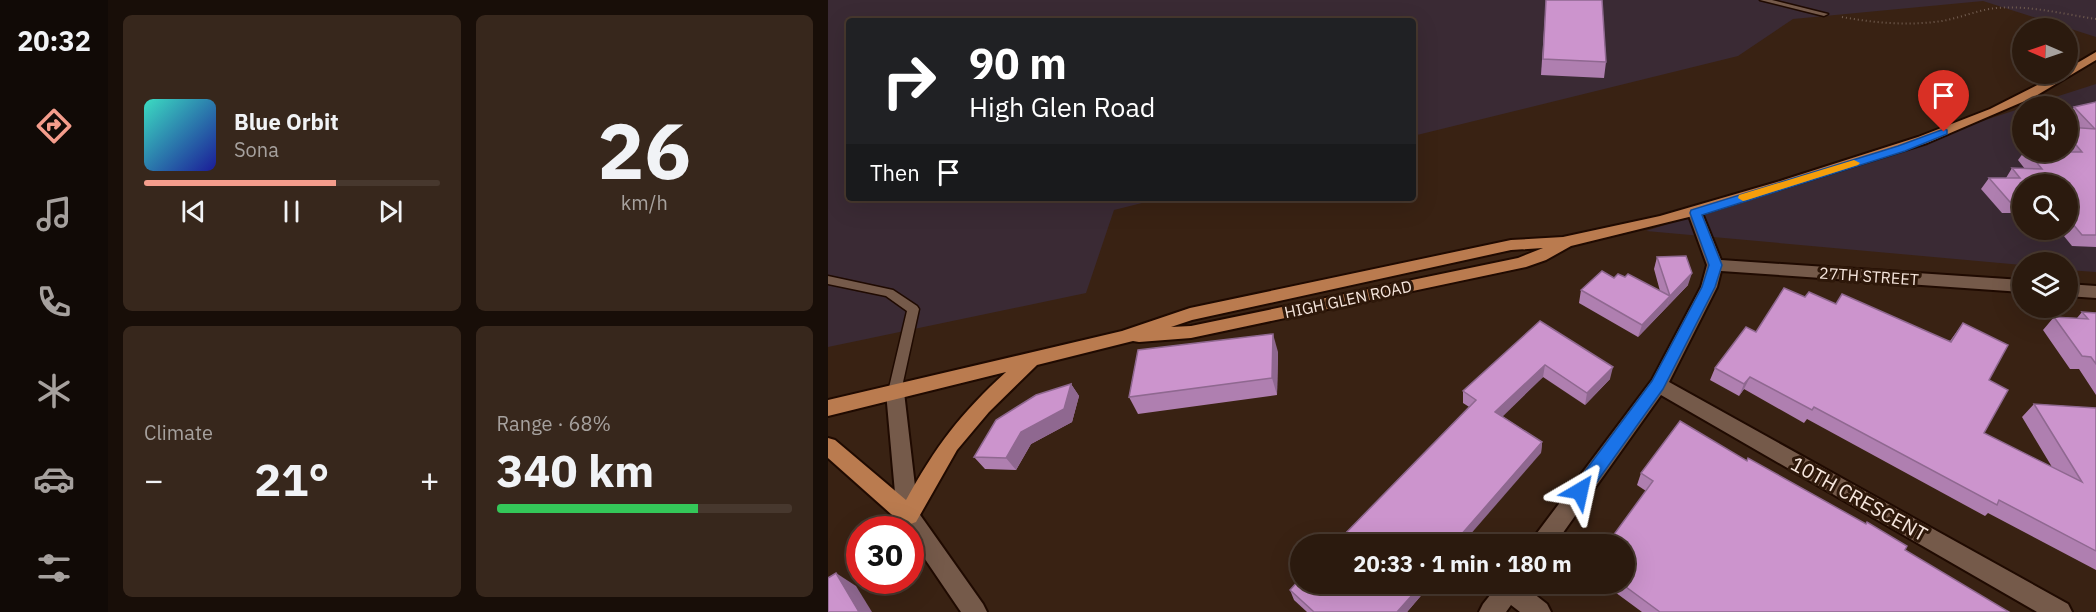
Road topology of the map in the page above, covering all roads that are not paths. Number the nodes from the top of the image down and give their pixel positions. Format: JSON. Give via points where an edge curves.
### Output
{"nodes":[{"id":1,"x":1763,"y":0,"type":"edge"},
{"id":2,"x":1824,"y":14,"type":"road end"},
{"id":3,"x":2096,"y":55,"type":"edge"},
{"id":4,"x":1695,"y":213,"type":"junction"},
{"id":5,"x":1715,"y":265,"type":"junction"},
{"id":6,"x":828,"y":280,"type":"edge"},
{"id":7,"x":2012,"y":285,"type":"edge"},
{"id":8,"x":2078,"y":290,"type":"edge"},
{"id":9,"x":2096,"y":291,"type":"edge"},
{"id":10,"x":1032,"y":360,"type":"junction"},
{"id":11,"x":1658,"y":385,"type":"junction"},
{"id":12,"x":895,"y":392,"type":"junction"},
{"id":13,"x":828,"y":408,"type":"edge"},
{"id":14,"x":828,"y":446,"type":"edge"},
{"id":15,"x":909,"y":515,"type":"junction"},
{"id":16,"x":1549,"y":534,"type":"edge"},
{"id":17,"x":1505,"y":594,"type":"edge"},
{"id":18,"x":1520,"y":594,"type":"edge"},
{"id":19,"x":975,"y":612,"type":"edge"},
{"id":20,"x":1491,"y":612,"type":"edge"},
{"id":21,"x":1539,"y":612,"type":"edge"},
{"id":22,"x":2060,"y":612,"type":"edge"}],
"edges":[{"from":1,"to":2,"type":"lane"},
{"from":3,"to":4,"type":"main road","name":"HIGH GLEN ROAD","via":[[2024,97],[1954,128]]},
{"from":4,"to":5,"type":"street"},
{"from":4,"to":10,"type":"main road","name":"HIGH GLEN ROAD","via":[[1567,242],[1521,263],[1191,332],[1124,337]]},
{"from":5,"to":7,"type":"street","name":"27TH STREET"},
{"from":5,"to":11,"type":"street","via":[[1709,287]]},
{"from":6,"to":12,"type":"lane","via":[[889,293],[913,309]]},
{"from":8,"to":9,"type":"street"},
{"from":10,"to":12,"type":"main road","name":"HIGH GLEN ROAD"},
{"from":10,"to":15,"type":"main road","via":[[977,410],[939,459]]},
{"from":11,"to":16,"type":"street"},
{"from":11,"to":22,"type":"street","name":"10TH CRESCENT"},
{"from":12,"to":13,"type":"main road","name":"HIGH GLEN ROAD"},
{"from":12,"to":15,"type":"street"},
{"from":14,"to":15,"type":"main road"},
{"from":15,"to":19,"type":"street"},
{"from":17,"to":20,"type":"street"},
{"from":18,"to":21,"type":"street"}]}
